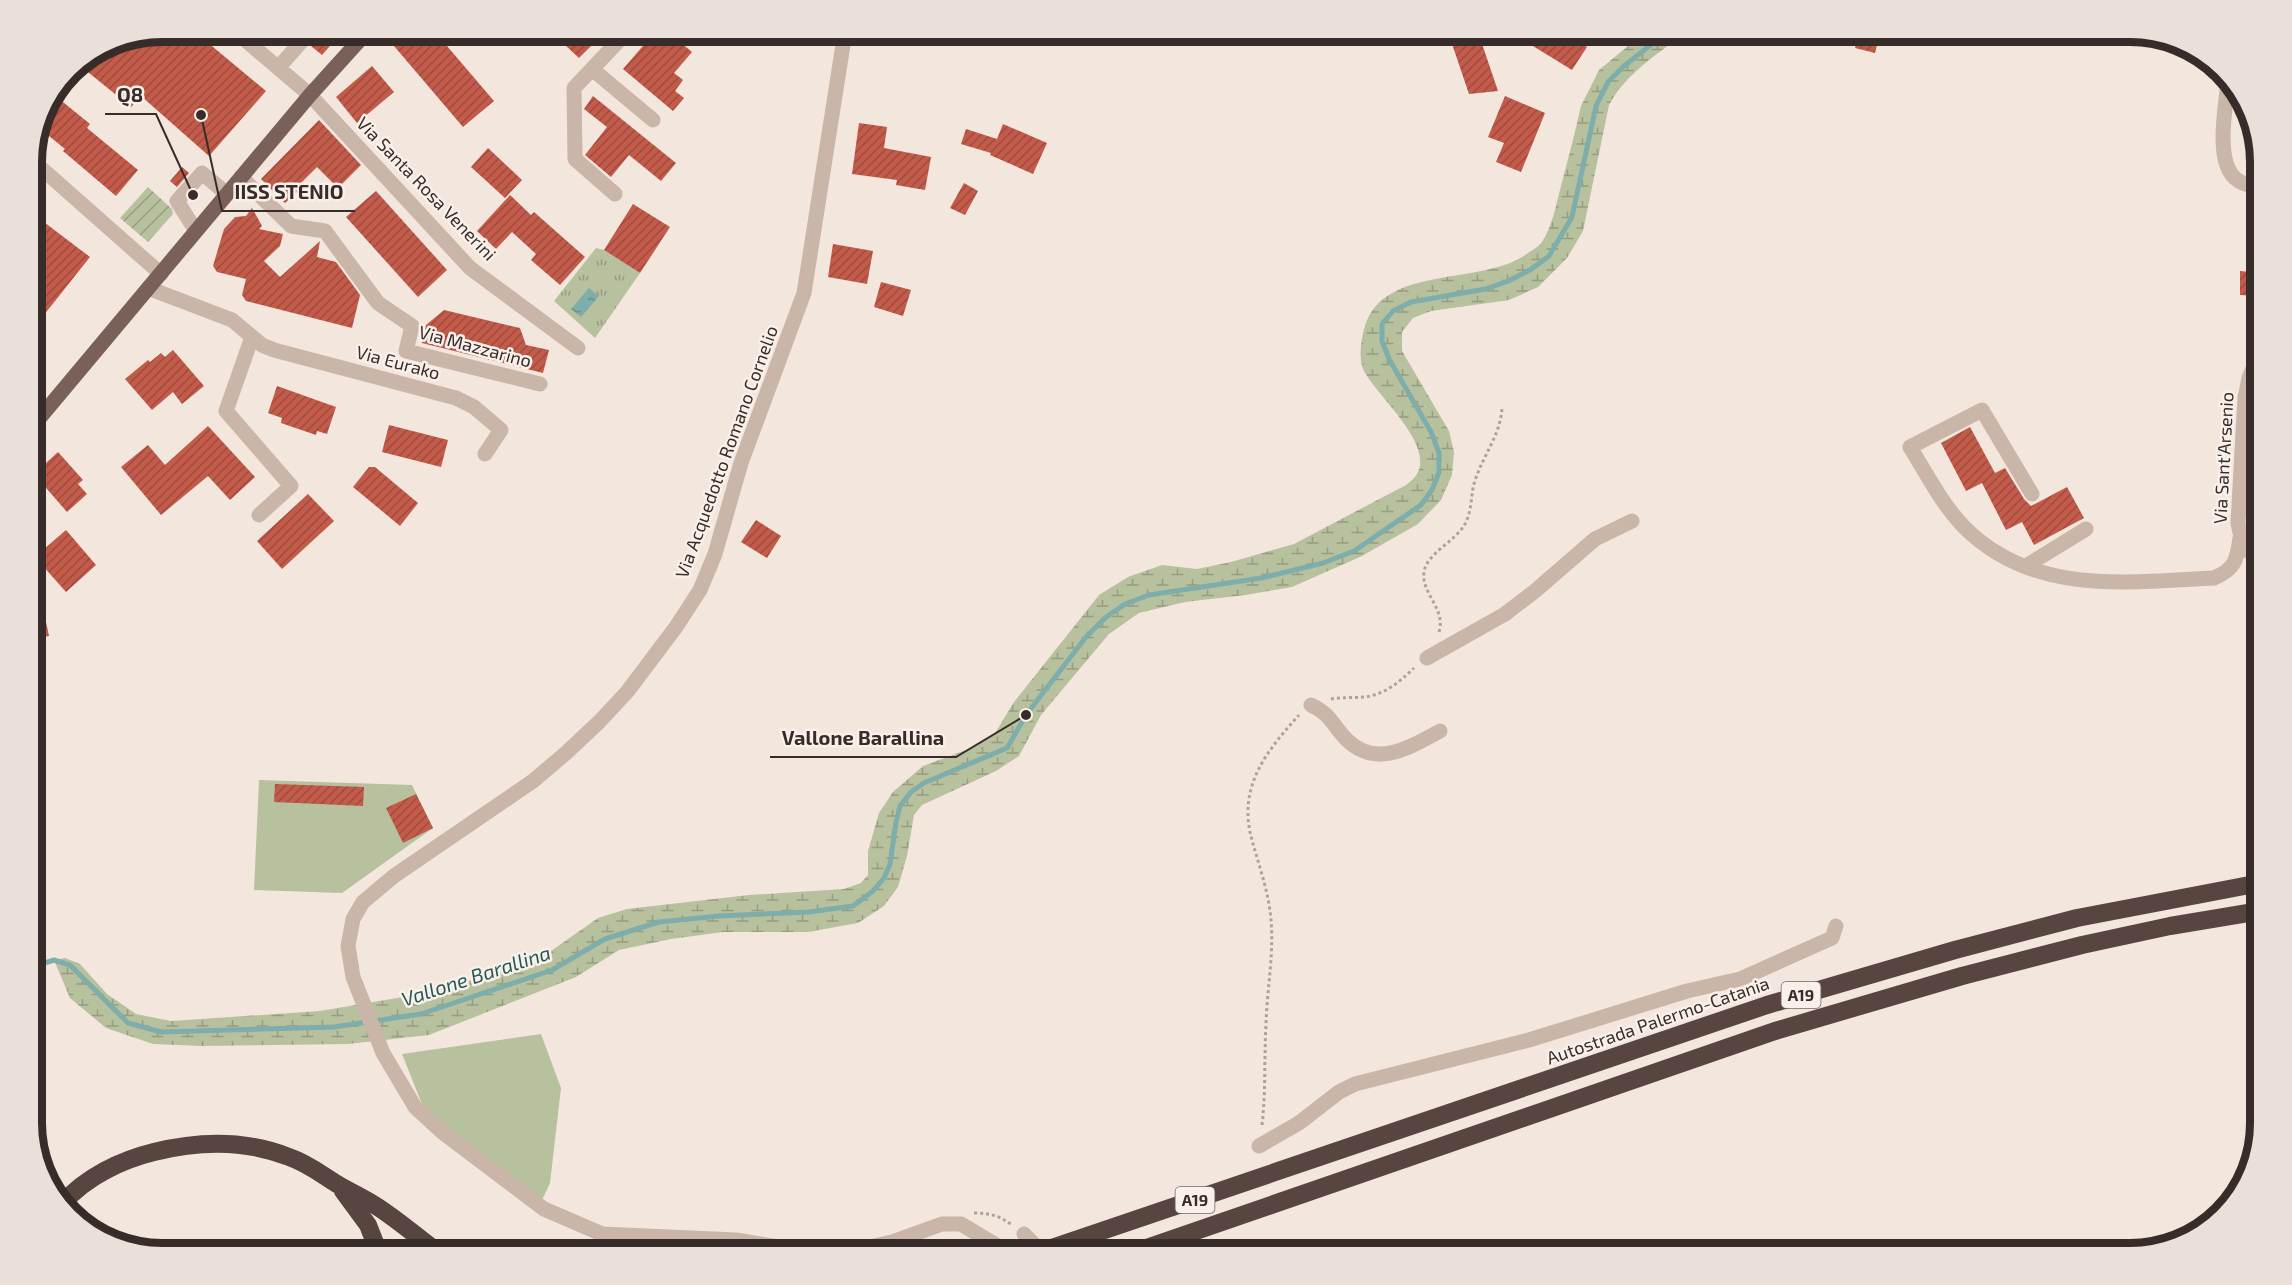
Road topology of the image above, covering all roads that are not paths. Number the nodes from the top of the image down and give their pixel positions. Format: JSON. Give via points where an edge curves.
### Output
{"nodes":[{"id":1,"x":248,"y":42,"type":"edge"},
{"id":2,"x":301,"y":42,"type":"edge"},
{"id":3,"x":358,"y":42,"type":"edge"},
{"id":4,"x":618,"y":42,"type":"edge"},
{"id":5,"x":843,"y":42,"type":"edge"},
{"id":6,"x":278,"y":68,"type":"junction"},
{"id":7,"x":592,"y":69,"type":"junction"},
{"id":8,"x":2227,"y":92,"type":"edge"},
{"id":9,"x":310,"y":95,"type":"junction"},
{"id":10,"x":653,"y":120,"type":"dead end"},
{"id":11,"x":42,"y":169,"type":"edge"},
{"id":12,"x":241,"y":177,"type":"junction"},
{"id":13,"x":2250,"y":185,"type":"edge"},
{"id":14,"x":227,"y":194,"type":"junction"},
{"id":15,"x":615,"y":194,"type":"dead end"},
{"id":16,"x":196,"y":231,"type":"junction"},
{"id":17,"x":160,"y":274,"type":"junction"},
{"id":18,"x":148,"y":288,"type":"junction"},
{"id":19,"x":252,"y":337,"type":"junction"},
{"id":20,"x":578,"y":348,"type":"dead end"},
{"id":21,"x":2250,"y":376,"type":"edge"},
{"id":22,"x":540,"y":384,"type":"dead end"},
{"id":23,"x":42,"y":415,"type":"edge"},
{"id":24,"x":485,"y":454,"type":"dead end"},
{"id":25,"x":2032,"y":494,"type":"dead end"},
{"id":26,"x":258,"y":515,"type":"dead end"},
{"id":27,"x":1632,"y":521,"type":"dead end"},
{"id":28,"x":2086,"y":529,"type":"dead end"},
{"id":29,"x":2240,"y":538,"type":"junction"},
{"id":30,"x":2250,"y":553,"type":"edge"},
{"id":31,"x":2026,"y":566,"type":"junction"},
{"id":32,"x":1427,"y":658,"type":"road end"},
{"id":33,"x":1311,"y":705,"type":"road end"},
{"id":34,"x":1440,"y":730,"type":"dead end"},
{"id":35,"x":2250,"y":885,"type":"edge"},
{"id":36,"x":2250,"y":913,"type":"edge"},
{"id":37,"x":1836,"y":926,"type":"dead end"},
{"id":38,"x":1259,"y":1146,"type":"road end"},
{"id":39,"x":338,"y":1185,"type":"junction"},
{"id":40,"x":68,"y":1197,"type":"edge"},
{"id":41,"x":1024,"y":1234,"type":"road end"},
{"id":42,"x":375,"y":1243,"type":"edge"},
{"id":43,"x":424,"y":1243,"type":"edge"},
{"id":44,"x":753,"y":1243,"type":"edge"},
{"id":45,"x":886,"y":1243,"type":"edge"},
{"id":46,"x":993,"y":1243,"type":"edge"},
{"id":47,"x":1033,"y":1243,"type":"edge"},
{"id":48,"x":1069,"y":1243,"type":"edge"},
{"id":49,"x":1164,"y":1243,"type":"edge"}],
"edges":[{"from":1,"to":6,"type":"street","name":"Via Santa Rosa Venerini"},
{"from":2,"to":6,"type":"street"},
{"from":3,"to":9,"type":"main road"},
{"from":4,"to":7,"type":"street"},
{"from":5,"to":44,"type":"street","name":"Via Acquedotto Romano Cornelio","via":[[804,293],[741,463],[715,554],[699,590],[627,692],[533,781],[394,876],[363,902],[353,919],[348,946],[352,977],[383,1053],[415,1107],[544,1209],[602,1234]]},
{"from":6,"to":9,"type":"street","name":"Via Santa Rosa Venerini"},
{"from":7,"to":10,"type":"street"},
{"from":7,"to":15,"type":"street","via":[[574,88],[575,159]]},
{"from":8,"to":13,"type":"street","via":[[2223,151],[2230,175],[2242,185]]},
{"from":9,"to":12,"type":"main road"},
{"from":9,"to":20,"type":"street","name":"Via Santa Rosa Venerini","via":[[470,268]]},
{"from":11,"to":17,"type":"street"},
{"from":12,"to":14,"type":"main road"},
{"from":12,"to":22,"type":"street","name":"Via Mazzarino","via":[[291,226],[325,231],[378,303],[412,326],[406,351]]},
{"from":14,"to":16,"type":"main road"},
{"from":14,"to":16,"type":"street","via":[[202,172],[177,201]]},
{"from":16,"to":17,"type":"main road"},
{"from":17,"to":18,"type":"main road"},
{"from":18,"to":19,"type":"street","name":"Via Eurako","via":[[232,320]]},
{"from":18,"to":23,"type":"main road"},
{"from":19,"to":24,"type":"street","name":"Via Eurako","via":[[274,350],[465,402],[501,430]]},
{"from":19,"to":26,"type":"street","via":[[226,411],[291,486]]},
{"from":21,"to":29,"type":"street","name":"Via Sant'Arsenio","via":[[2245,398]]},
{"from":25,"to":31,"type":"street","via":[[1982,410],[1910,447],[1963,526],[2000,556]]},
{"from":27,"to":32,"type":"street","via":[[1595,539],[1505,614]]},
{"from":28,"to":31,"type":"street"},
{"from":29,"to":30,"type":"street","name":"Via Sant'Arsenio"},
{"from":29,"to":31,"type":"street","via":[[2238,557],[2228,572],[2214,578],[2109,583],[2050,576]]},
{"from":33,"to":34,"type":"street","via":[[1325,712],[1347,740],[1375,756],[1393,753]]},
{"from":35,"to":48,"type":"highway","name":"Autostrada Palermo-Catania","number":"A19","via":[[2077,918],[1767,1005]]},
{"from":36,"to":49,"type":"highway","number":"A19","via":[[2082,945],[1962,975],[1775,1031]]},
{"from":37,"to":38,"type":"street","via":[[1832,938],[1740,979],[1687,991],[1529,1040],[1355,1084]]},
{"from":39,"to":40,"type":"highway","via":[[289,1156],[252,1146],[214,1143],[176,1146],[140,1155],[105,1170]]},
{"from":39,"to":42,"type":"highway","via":[[368,1226]]},
{"from":39,"to":43,"type":"highway","via":[[374,1205]]},
{"from":41,"to":47,"type":"street"},
{"from":45,"to":46,"type":"street","via":[[942,1224],[961,1224]]}]}
